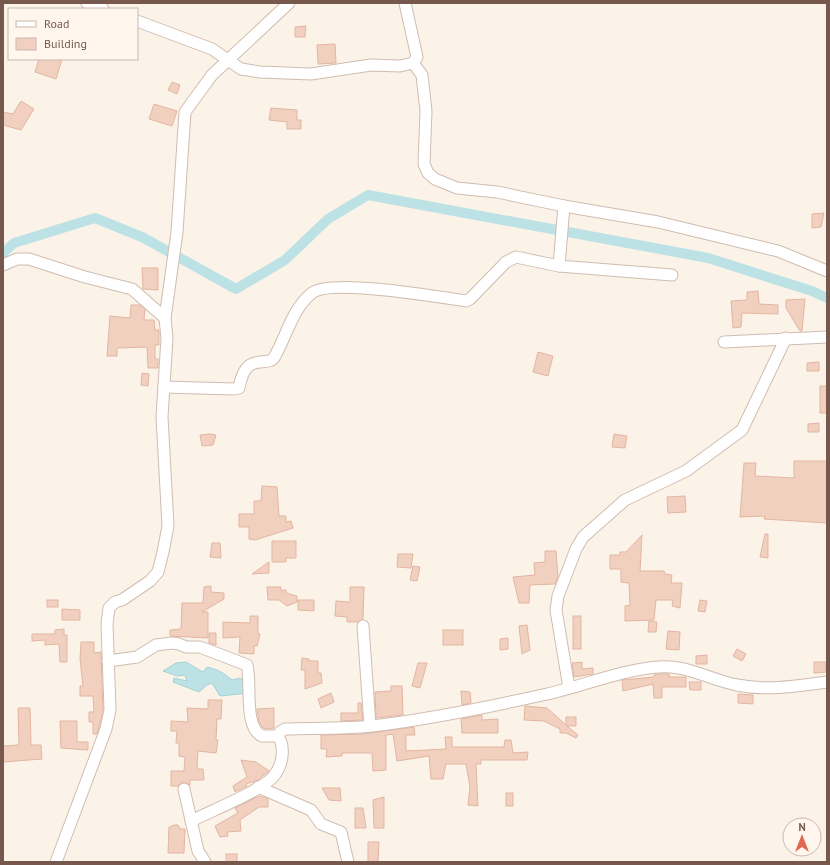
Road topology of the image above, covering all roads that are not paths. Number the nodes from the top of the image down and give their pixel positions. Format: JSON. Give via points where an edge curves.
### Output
{"nodes":[{"id":1,"x":87,"y":3,"type":"edge"},
{"id":2,"x":289,"y":3,"type":"edge"},
{"id":3,"x":405,"y":3,"type":"edge"},
{"id":4,"x":100,"y":8,"type":"edge"},
{"id":5,"x":138,"y":21,"type":"edge"},
{"id":6,"x":228,"y":60,"type":"junction"},
{"id":7,"x":413,"y":63,"type":"junction"},
{"id":8,"x":564,"y":206,"type":"junction"},
{"id":9,"x":3,"y":264,"type":"edge"},
{"id":10,"x":559,"y":266,"type":"junction"},
{"id":11,"x":827,"y":270,"type":"edge"},
{"id":12,"x":672,"y":275,"type":"dead end"},
{"id":13,"x":165,"y":318,"type":"junction"},
{"id":14,"x":827,"y":337,"type":"edge"},
{"id":15,"x":786,"y":338,"type":"junction"},
{"id":16,"x":724,"y":342,"type":"dead end"},
{"id":17,"x":164,"y":387,"type":"junction"},
{"id":18,"x":364,"y":626,"type":"dead end"},
{"id":19,"x":108,"y":661,"type":"junction"},
{"id":20,"x":827,"y":682,"type":"edge"},
{"id":21,"x":569,"y":688,"type":"junction"},
{"id":22,"x":370,"y":726,"type":"junction"},
{"id":23,"x":278,"y":736,"type":"junction"},
{"id":24,"x":258,"y":787,"type":"junction"},
{"id":25,"x":184,"y":789,"type":"dead end"},
{"id":26,"x":191,"y":821,"type":"junction"},
{"id":27,"x":56,"y":862,"type":"edge"},
{"id":28,"x":205,"y":862,"type":"edge"},
{"id":29,"x":348,"y":862,"type":"edge"}],
"edges":[{"from":1,"to":4,"type":"street"},
{"from":2,"to":6,"type":"street"},
{"from":3,"to":7,"type":"street","via":[[416,47],[417,57]]},
{"from":5,"to":6,"type":"street","via":[[212,49]]},
{"from":6,"to":7,"type":"street","via":[[241,69],[297,74]]},
{"from":6,"to":13,"type":"street","via":[[212,75],[186,112],[177,232]]},
{"from":7,"to":8,"type":"street","via":[[422,75],[426,111],[424,164],[428,173],[435,179],[457,188],[497,192]]},
{"from":8,"to":10,"type":"street"},
{"from":8,"to":11,"type":"street","via":[[652,221],[778,251]]},
{"from":9,"to":13,"type":"street","via":[[17,259],[29,259],[132,289]]},
{"from":10,"to":12,"type":"street"},
{"from":10,"to":17,"type":"street","via":[[516,257],[506,262],[466,301],[343,287],[317,289],[304,302],[287,327],[275,357],[253,362],[244,369],[239,388]]},
{"from":13,"to":17,"type":"street","via":[[167,338]]},
{"from":14,"to":15,"type":"street"},
{"from":15,"to":16,"type":"street"},
{"from":15,"to":21,"type":"street","via":[[742,430],[686,471],[625,500],[583,537],[573,555],[558,596],[556,610]]},
{"from":17,"to":19,"type":"street","via":[[162,417],[168,526],[164,552],[158,572],[150,581],[109,608]]},
{"from":18,"to":22,"type":"street"},
{"from":19,"to":23,"type":"street","via":[[137,657],[156,645],[179,644],[200,647],[243,663],[247,665],[248,670],[250,716],[256,730],[262,736]]},
{"from":19,"to":27,"type":"street","via":[[110,710],[106,729]]},
{"from":20,"to":21,"type":"street","via":[[788,687],[753,687],[736,685],[692,670],[660,667]]},
{"from":21,"to":22,"type":"street","via":[[438,717]]},
{"from":22,"to":23,"type":"street","via":[[284,729]]},
{"from":23,"to":24,"type":"street","via":[[282,750],[278,770]]},
{"from":24,"to":26,"type":"street"},
{"from":24,"to":29,"type":"street","via":[[311,810],[321,824],[341,832]]},
{"from":25,"to":26,"type":"street"},
{"from":26,"to":28,"type":"street","via":[[198,851]]}]}
